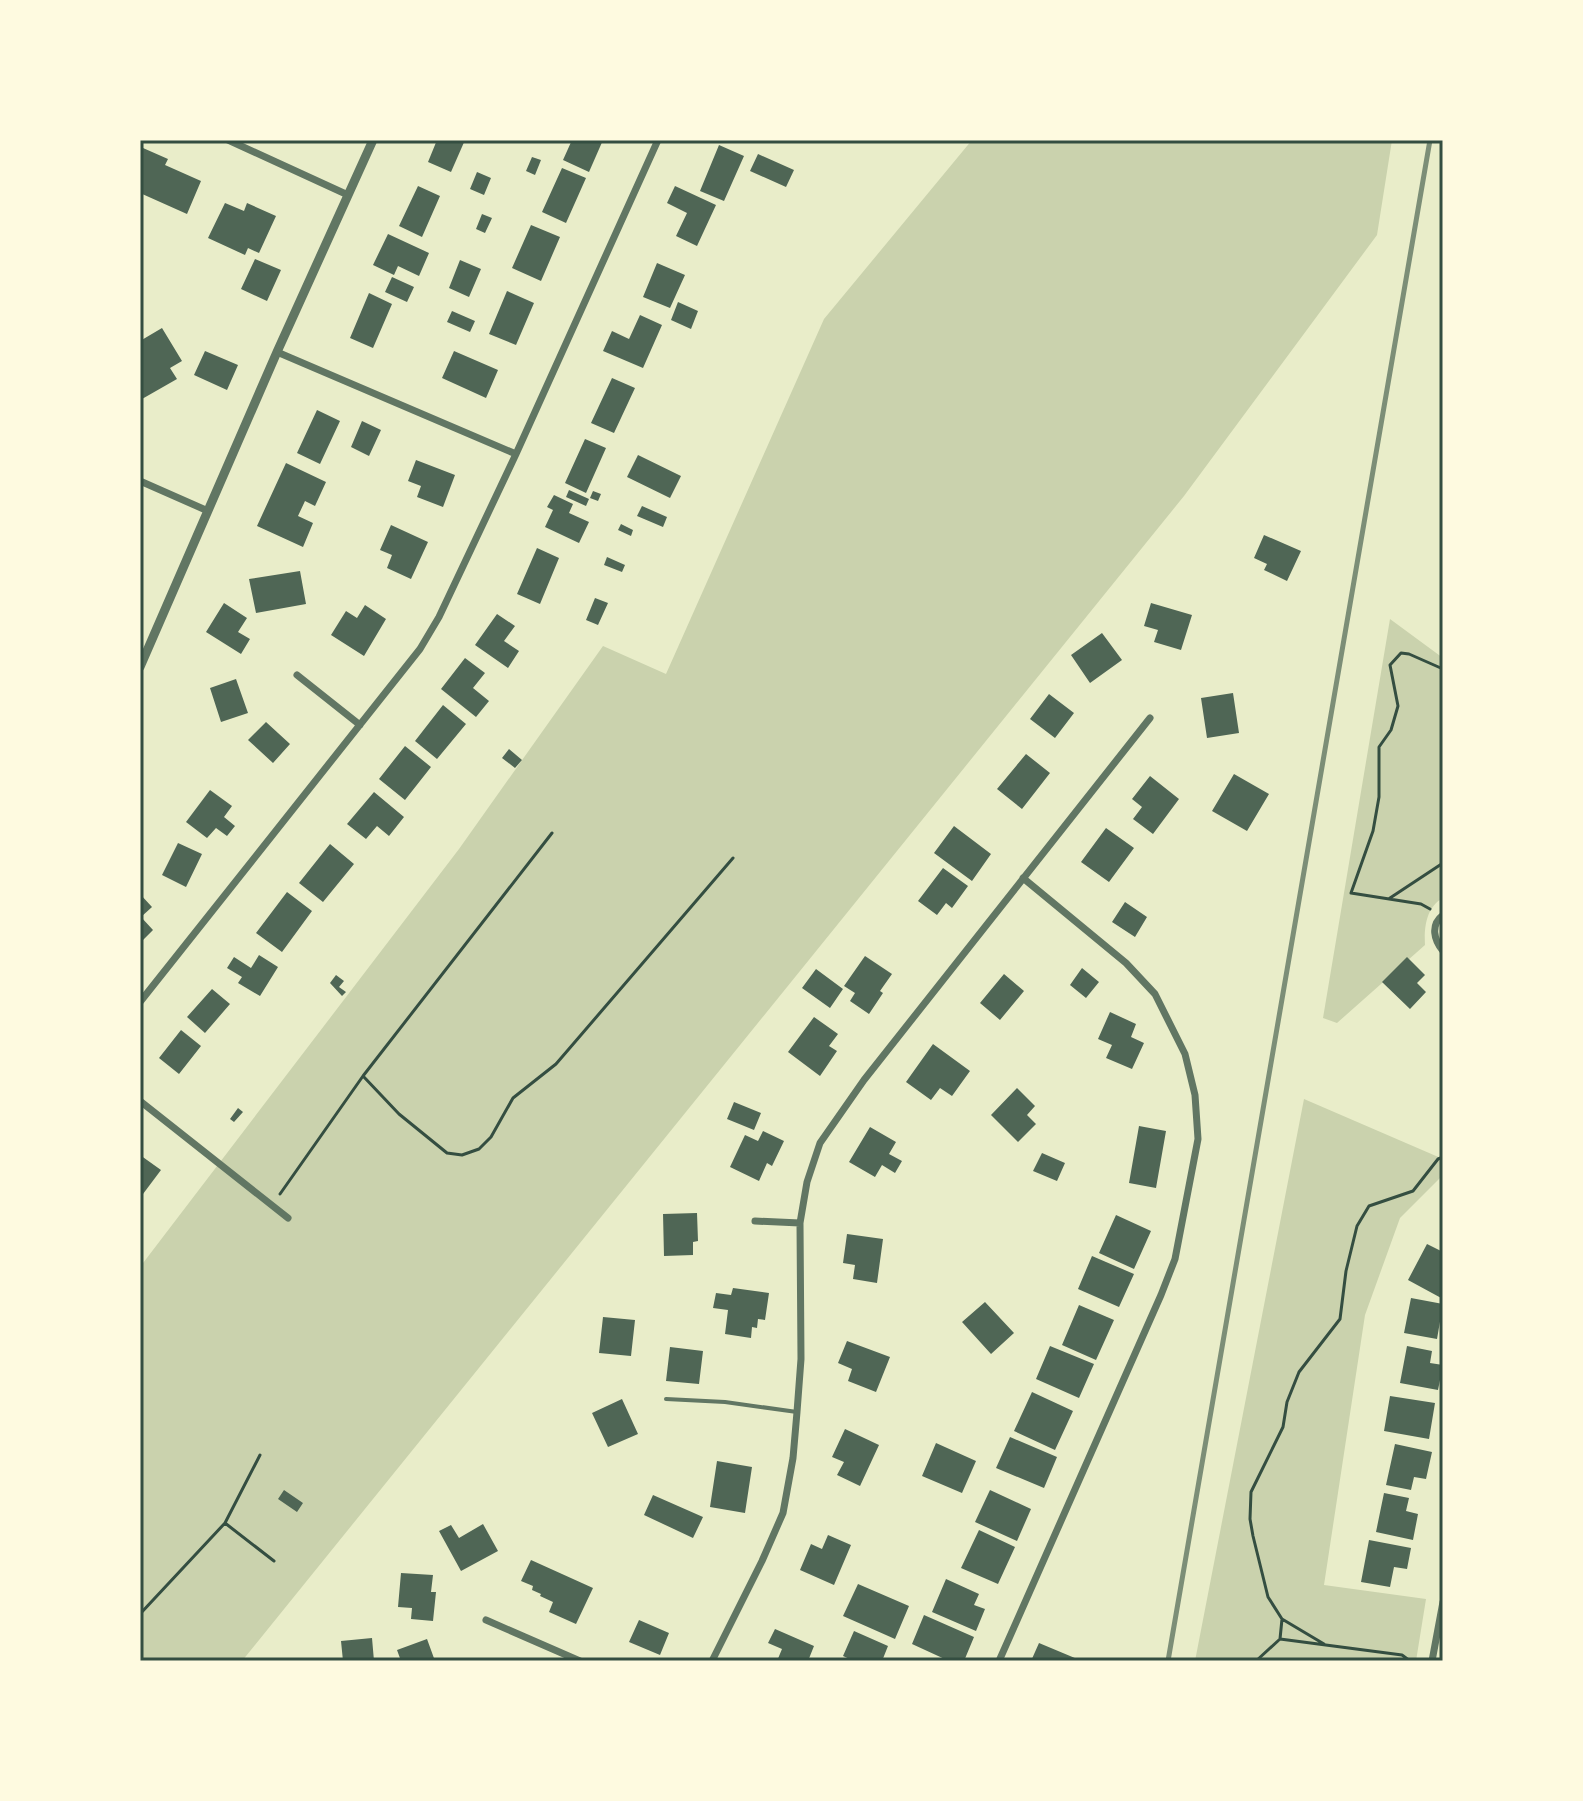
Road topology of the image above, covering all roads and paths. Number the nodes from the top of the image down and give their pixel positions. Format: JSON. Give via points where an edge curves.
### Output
{"nodes":[{"id":1,"x":228,"y":140,"type":"edge"},
{"id":2,"x":373,"y":140,"type":"edge"},
{"id":3,"x":658,"y":140,"type":"edge"},
{"id":4,"x":348,"y":195,"type":"junction"},
{"id":5,"x":277,"y":352,"type":"junction"},
{"id":6,"x":516,"y":454,"type":"junction"},
{"id":7,"x":140,"y":481,"type":"edge"},
{"id":8,"x":208,"y":511,"type":"junction"},
{"id":9,"x":140,"y":667,"type":"edge"},
{"id":10,"x":1443,"y":669,"type":"edge"},
{"id":11,"x":297,"y":675,"type":"dead end"},
{"id":12,"x":1150,"y":718,"type":"dead end"},
{"id":13,"x":360,"y":725,"type":"junction"},
{"id":14,"x":552,"y":833,"type":"dead end"},
{"id":15,"x":733,"y":858,"type":"dead end"},
{"id":16,"x":1443,"y":863,"type":"edge"},
{"id":17,"x":1023,"y":878,"type":"junction"},
{"id":18,"x":1390,"y":898,"type":"junction"},
{"id":19,"x":1442,"y":916,"type":"edge"},
{"id":20,"x":1443,"y":951,"type":"edge"},
{"id":21,"x":140,"y":1002,"type":"edge"},
{"id":22,"x":363,"y":1076,"type":"junction"},
{"id":23,"x":140,"y":1101,"type":"edge"},
{"id":24,"x":1443,"y":1157,"type":"edge"},
{"id":25,"x":272,"y":1205,"type":"junction"},
{"id":26,"x":288,"y":1218,"type":"dead end"},
{"id":27,"x":755,"y":1221,"type":"dead end"},
{"id":28,"x":800,"y":1223,"type":"junction"},
{"id":29,"x":666,"y":1399,"type":"dead end"},
{"id":30,"x":797,"y":1412,"type":"junction"},
{"id":31,"x":260,"y":1455,"type":"dead end"},
{"id":32,"x":225,"y":1523,"type":"junction"},
{"id":33,"x":274,"y":1561,"type":"dead end"},
{"id":34,"x":1443,"y":1602,"type":"edge"},
{"id":35,"x":140,"y":1614,"type":"edge"},
{"id":36,"x":1282,"y":1619,"type":"junction"},
{"id":37,"x":486,"y":1620,"type":"dead end"},
{"id":38,"x":1280,"y":1639,"type":"junction"},
{"id":39,"x":1327,"y":1645,"type":"junction"},
{"id":40,"x":580,"y":1661,"type":"edge"},
{"id":41,"x":712,"y":1661,"type":"edge"},
{"id":42,"x":999,"y":1661,"type":"edge"},
{"id":43,"x":1256,"y":1661,"type":"edge"},
{"id":44,"x":1410,"y":1661,"type":"edge"},
{"id":45,"x":1432,"y":1661,"type":"edge"}],
"edges":[{"from":1,"to":4,"type":"street"},
{"from":2,"to":4,"type":"street"},
{"from":3,"to":6,"type":"street"},
{"from":4,"to":5,"type":"street"},
{"from":5,"to":6,"type":"street"},
{"from":5,"to":8,"type":"street"},
{"from":6,"to":13,"type":"street","via":[[427,638]]},
{"from":7,"to":8,"type":"street"},
{"from":8,"to":9,"type":"street"},
{"from":10,"to":18,"type":"path","via":[[1401,653],[1390,665],[1398,706],[1379,747],[1373,831],[1351,893]]},
{"from":11,"to":13,"type":"street"},
{"from":12,"to":17,"type":"street"},
{"from":13,"to":21,"type":"street"},
{"from":14,"to":22,"type":"path"},
{"from":15,"to":22,"type":"path","via":[[556,1064],[513,1098],[479,1149],[447,1153]]},
{"from":16,"to":18,"type":"path"},
{"from":17,"to":28,"type":"street","via":[[820,1143]]},
{"from":17,"to":42,"type":"street","via":[[1126,963],[1155,994],[1185,1054],[1198,1139],[1175,1259]]},
{"from":18,"to":19,"type":"path","via":[[1421,904]]},
{"from":19,"to":20,"type":"street","via":[[1435,930]]},
{"from":22,"to":25,"type":"path"},
{"from":23,"to":25,"type":"street"},
{"from":24,"to":36,"type":"path","via":[[1413,1191],[1369,1206],[1357,1226],[1340,1319],[1299,1372],[1283,1427],[1251,1492],[1250,1519],[1261,1573]]},
{"from":25,"to":26,"type":"street"},
{"from":27,"to":28,"type":"street"},
{"from":28,"to":30,"type":"street"},
{"from":29,"to":30,"type":"lane"},
{"from":30,"to":41,"type":"street","via":[[783,1513]]},
{"from":31,"to":32,"type":"path"},
{"from":32,"to":33,"type":"path"},
{"from":32,"to":35,"type":"path"},
{"from":34,"to":45,"type":"street"},
{"from":36,"to":38,"type":"path"},
{"from":36,"to":39,"type":"path"},
{"from":37,"to":40,"type":"street"},
{"from":38,"to":39,"type":"path"},
{"from":38,"to":43,"type":"path"},
{"from":39,"to":44,"type":"path","via":[[1402,1655]]}]}
